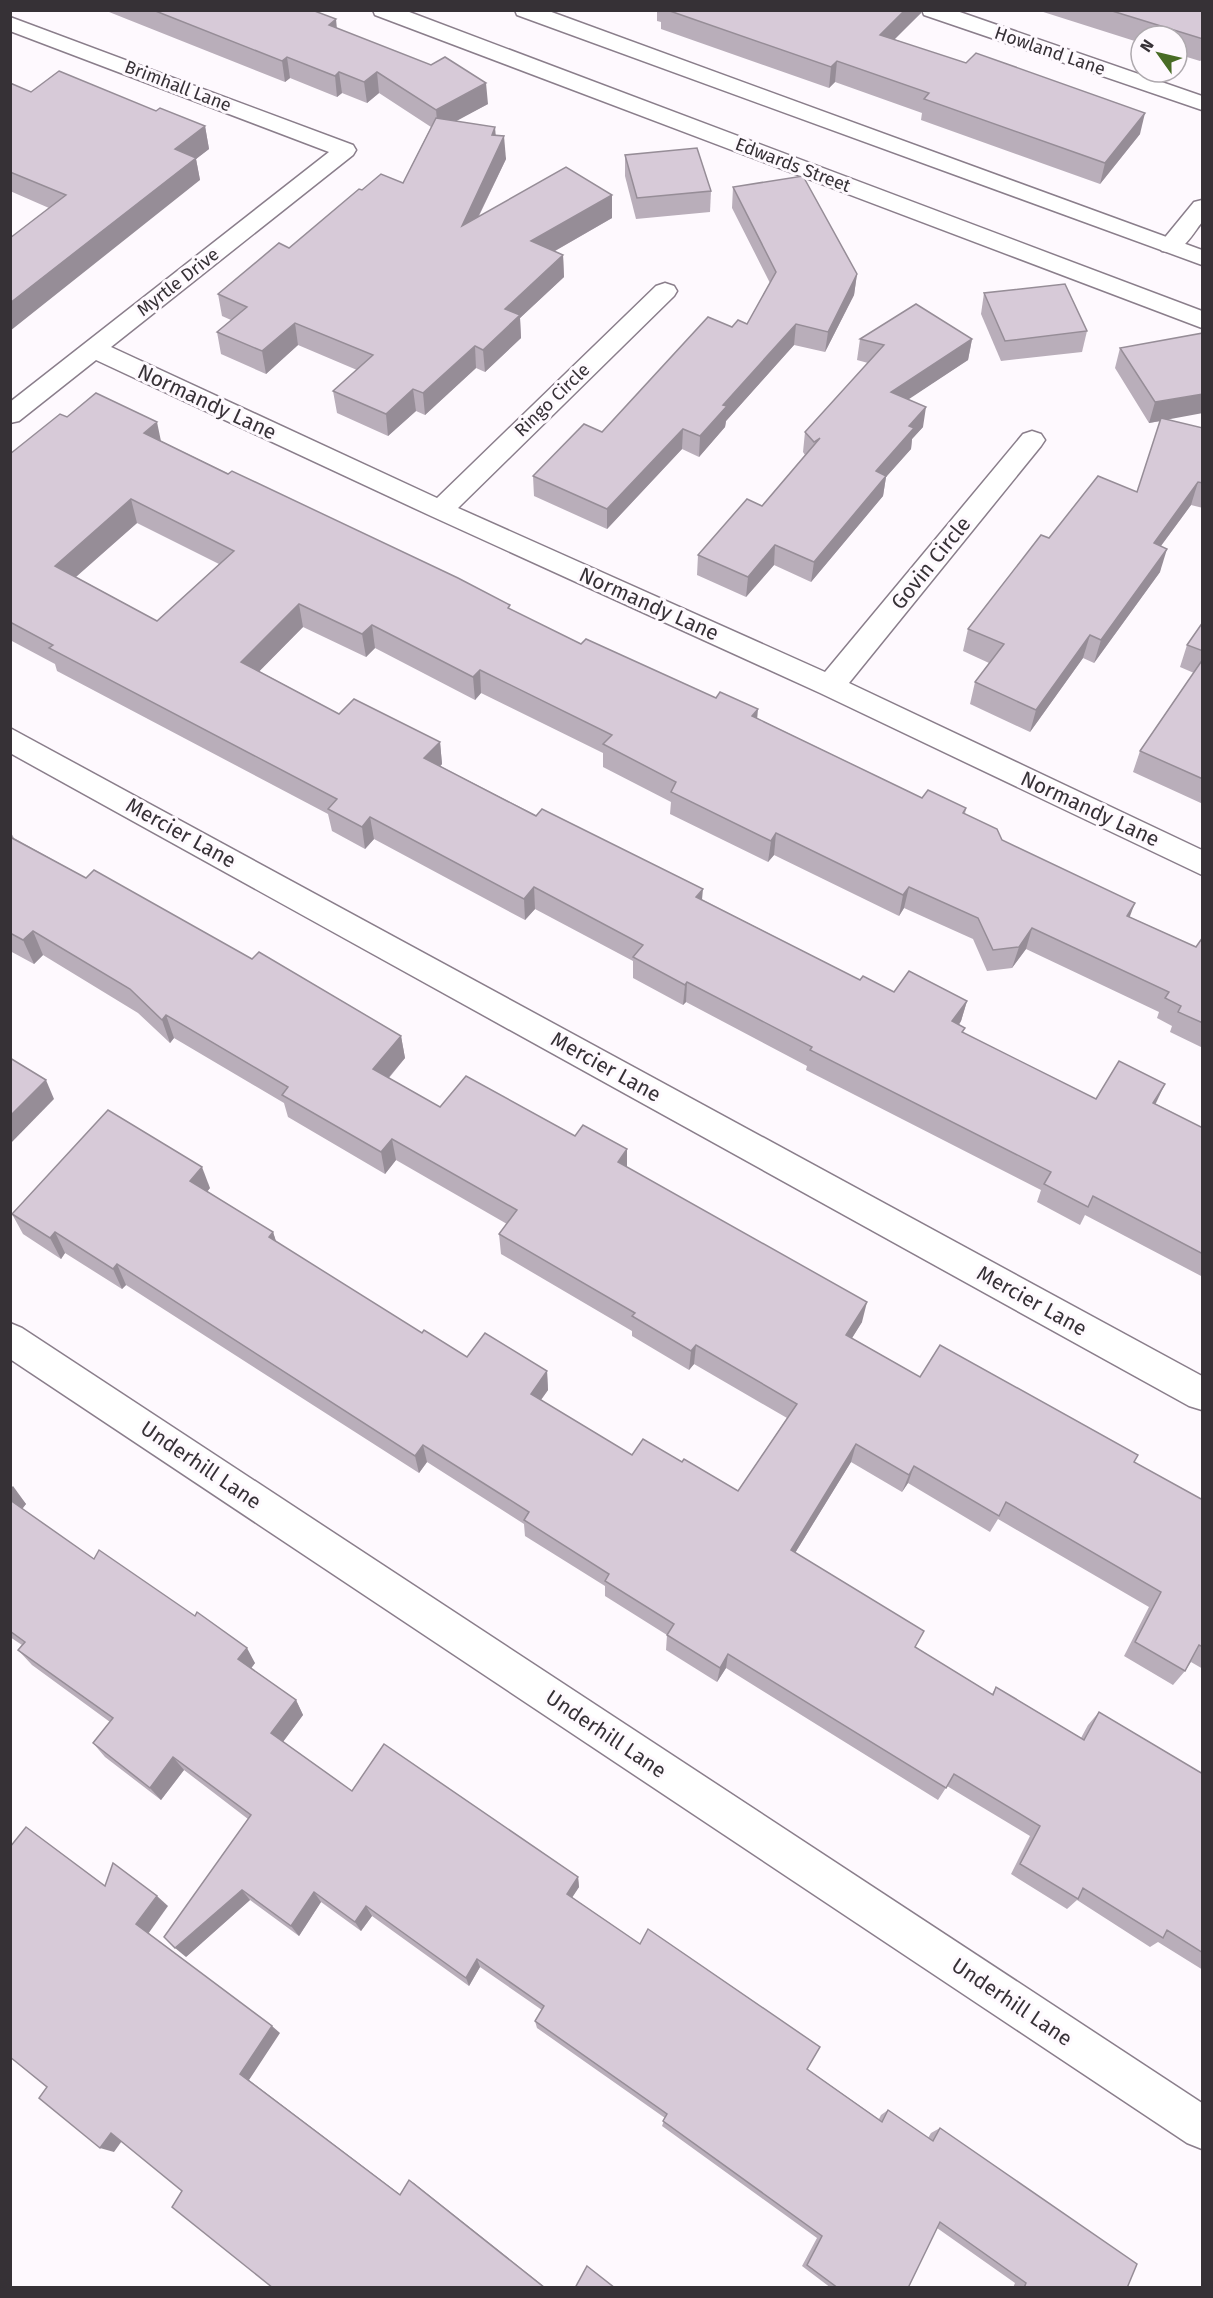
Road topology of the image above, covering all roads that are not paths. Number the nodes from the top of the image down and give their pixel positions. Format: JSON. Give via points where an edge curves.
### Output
{"nodes":[{"id":1,"x":383,"y":10,"type":"edge"},
{"id":2,"x":525,"y":10,"type":"edge"},
{"id":3,"x":932,"y":10,"type":"edge"},
{"id":4,"x":10,"y":23,"type":"edge"},
{"id":5,"x":33,"y":32,"type":"junction"},
{"id":6,"x":10,"y":47,"type":"edge"},
{"id":7,"x":1203,"y":103,"type":"edge"},
{"id":8,"x":345,"y":150,"type":"joint"},
{"id":9,"x":1203,"y":207,"type":"edge"},
{"id":10,"x":1170,"y":246,"type":"junction"},
{"id":11,"x":1203,"y":258,"type":"edge"},
{"id":12,"x":665,"y":291,"type":"dead end"},
{"id":13,"x":1203,"y":320,"type":"edge"},
{"id":14,"x":94,"y":349,"type":"junction"},
{"id":15,"x":10,"y":415,"type":"edge"},
{"id":16,"x":1032,"y":440,"type":"dead end"},
{"id":17,"x":440,"y":510,"type":"junction"},
{"id":18,"x":830,"y":686,"type":"junction"},
{"id":19,"x":10,"y":739,"type":"edge"},
{"id":20,"x":1203,"y":863,"type":"edge"},
{"id":21,"x":10,"y":1339,"type":"edge"},
{"id":22,"x":1203,"y":1394,"type":"edge"},
{"id":23,"x":1203,"y":2128,"type":"edge"}],
"edges":[{"from":1,"to":13,"type":"street","name":"Edwards Street"},
{"from":2,"to":10,"type":"street"},
{"from":3,"to":7,"type":"street","name":"Howland Lane"},
{"from":4,"to":5,"type":"street","name":"Brimhall Lane"},
{"from":5,"to":6,"type":"street"},
{"from":5,"to":8,"type":"street","name":"Brimhall Lane"},
{"from":8,"to":14,"type":"street","name":"Myrtle Drive"},
{"from":9,"to":10,"type":"street"},
{"from":10,"to":11,"type":"street"},
{"from":12,"to":17,"type":"street","name":"Ringo Circle"},
{"from":14,"to":15,"type":"street","name":"Myrtle Drive"},
{"from":14,"to":17,"type":"street","name":"Normandy Lane"},
{"from":16,"to":18,"type":"street","name":"Govin Circle"},
{"from":17,"to":18,"type":"street","name":"Normandy Lane"},
{"from":18,"to":20,"type":"street","name":"Normandy Lane"},
{"from":19,"to":22,"type":"street","name":"Mercier Lane"},
{"from":21,"to":23,"type":"street","name":"Underhill Lane"}]}
